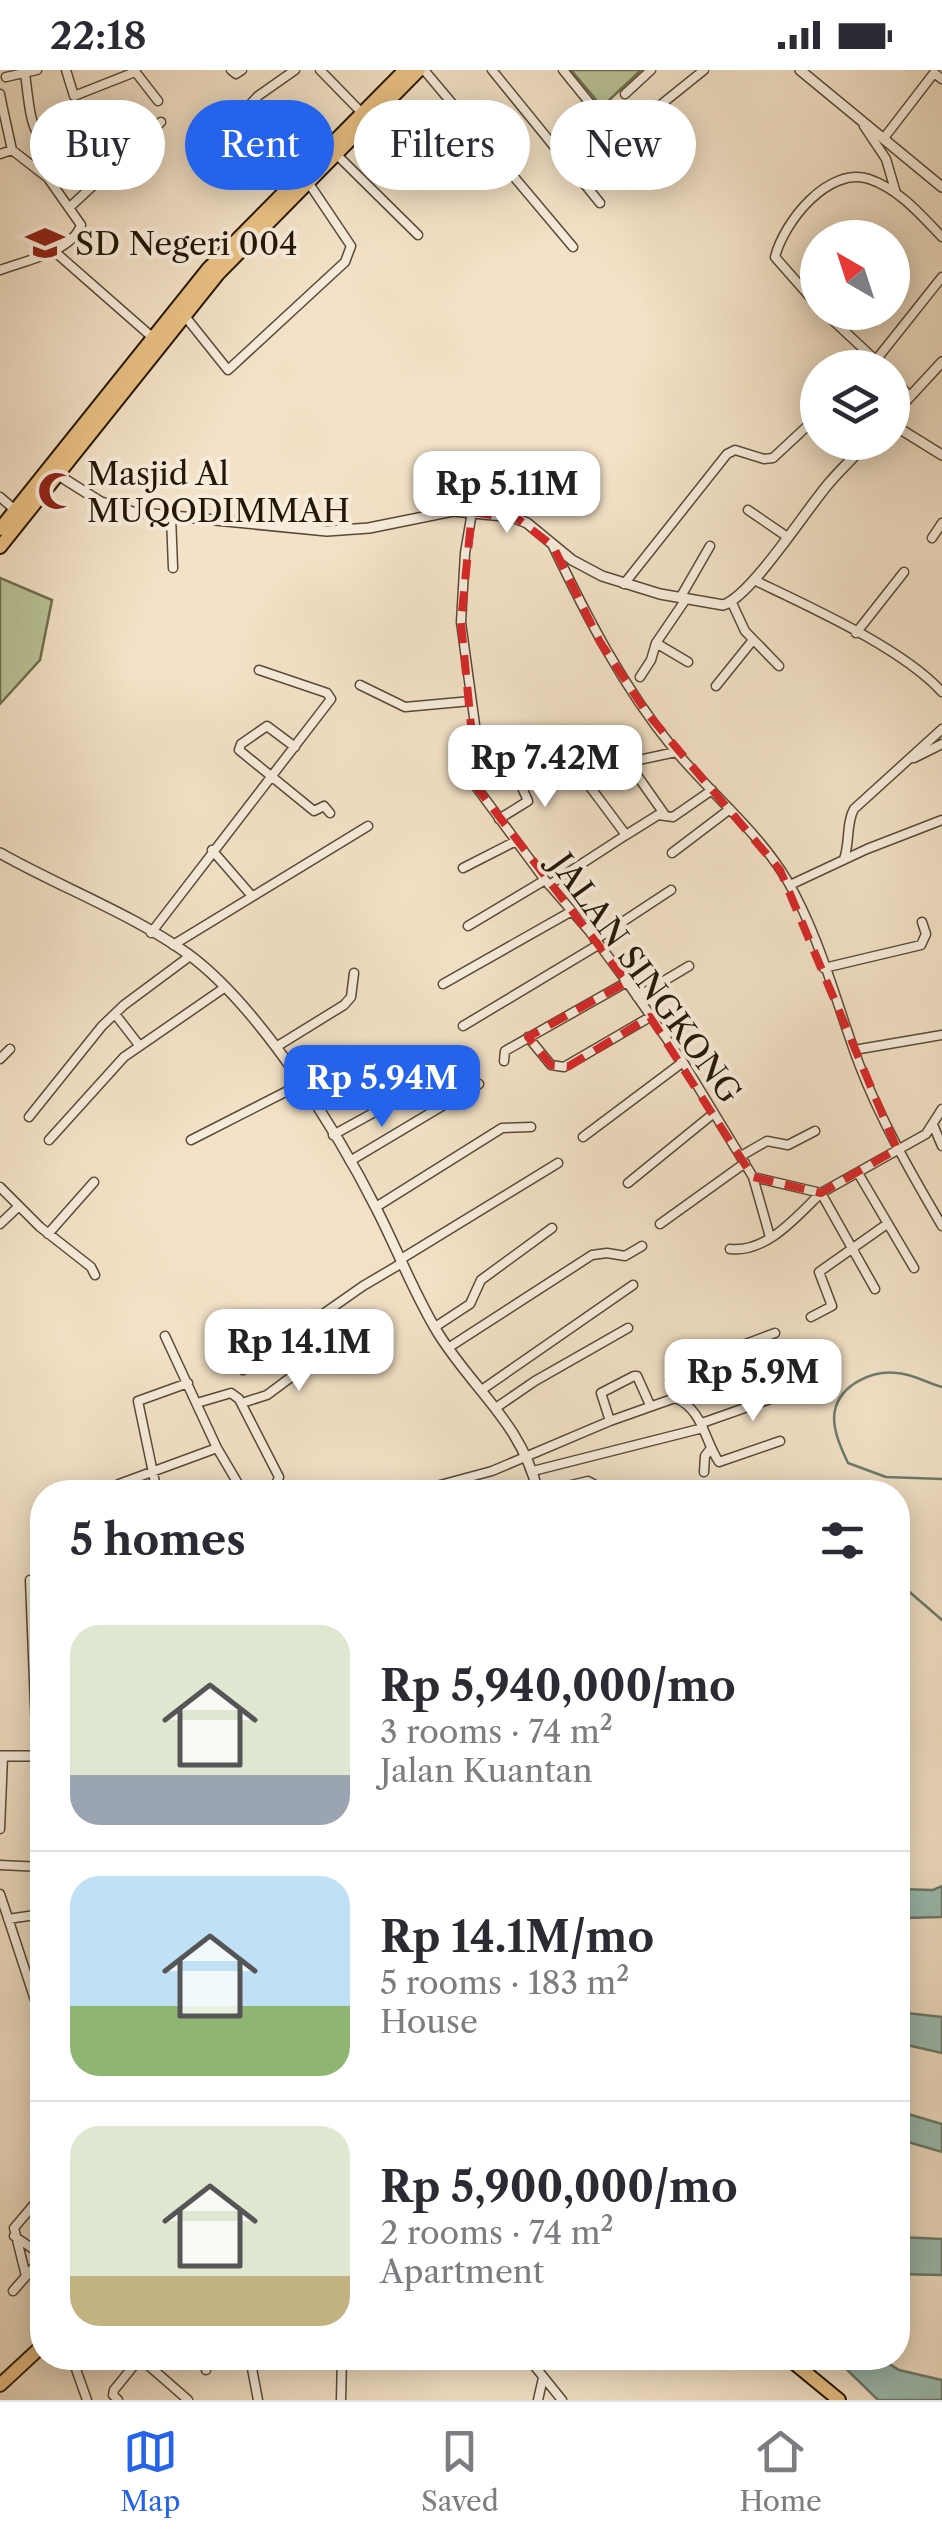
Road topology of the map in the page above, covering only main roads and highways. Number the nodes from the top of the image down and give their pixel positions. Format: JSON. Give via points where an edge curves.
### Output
{"nodes":[{"id":1,"x":405,"y":70,"type":"edge"},
{"id":2,"x":421,"y":70,"type":"edge"},
{"id":3,"x":334,"y":147,"type":"edge"},
{"id":4,"x":334,"y":148,"type":"edge"},
{"id":5,"x":290,"y":190,"type":"edge"},
{"id":6,"x":300,"y":190,"type":"edge"},
{"id":7,"x":0,"y":530,"type":"edge"},
{"id":8,"x":0,"y":546,"type":"edge"},
{"id":9,"x":30,"y":2357,"type":"edge"},
{"id":10,"x":803,"y":2370,"type":"edge"},
{"id":11,"x":0,"y":2385,"type":"edge"},
{"id":12,"x":839,"y":2400,"type":"edge"}],
"edges":[{"from":1,"to":3,"type":"highway"},
{"from":2,"to":4,"type":"highway"},
{"from":5,"to":7,"type":"highway","via":[[220,256]]},
{"from":6,"to":8,"type":"highway","via":[[218,274]]},
{"from":9,"to":11,"type":"highway"},
{"from":10,"to":12,"type":"highway"}]}
